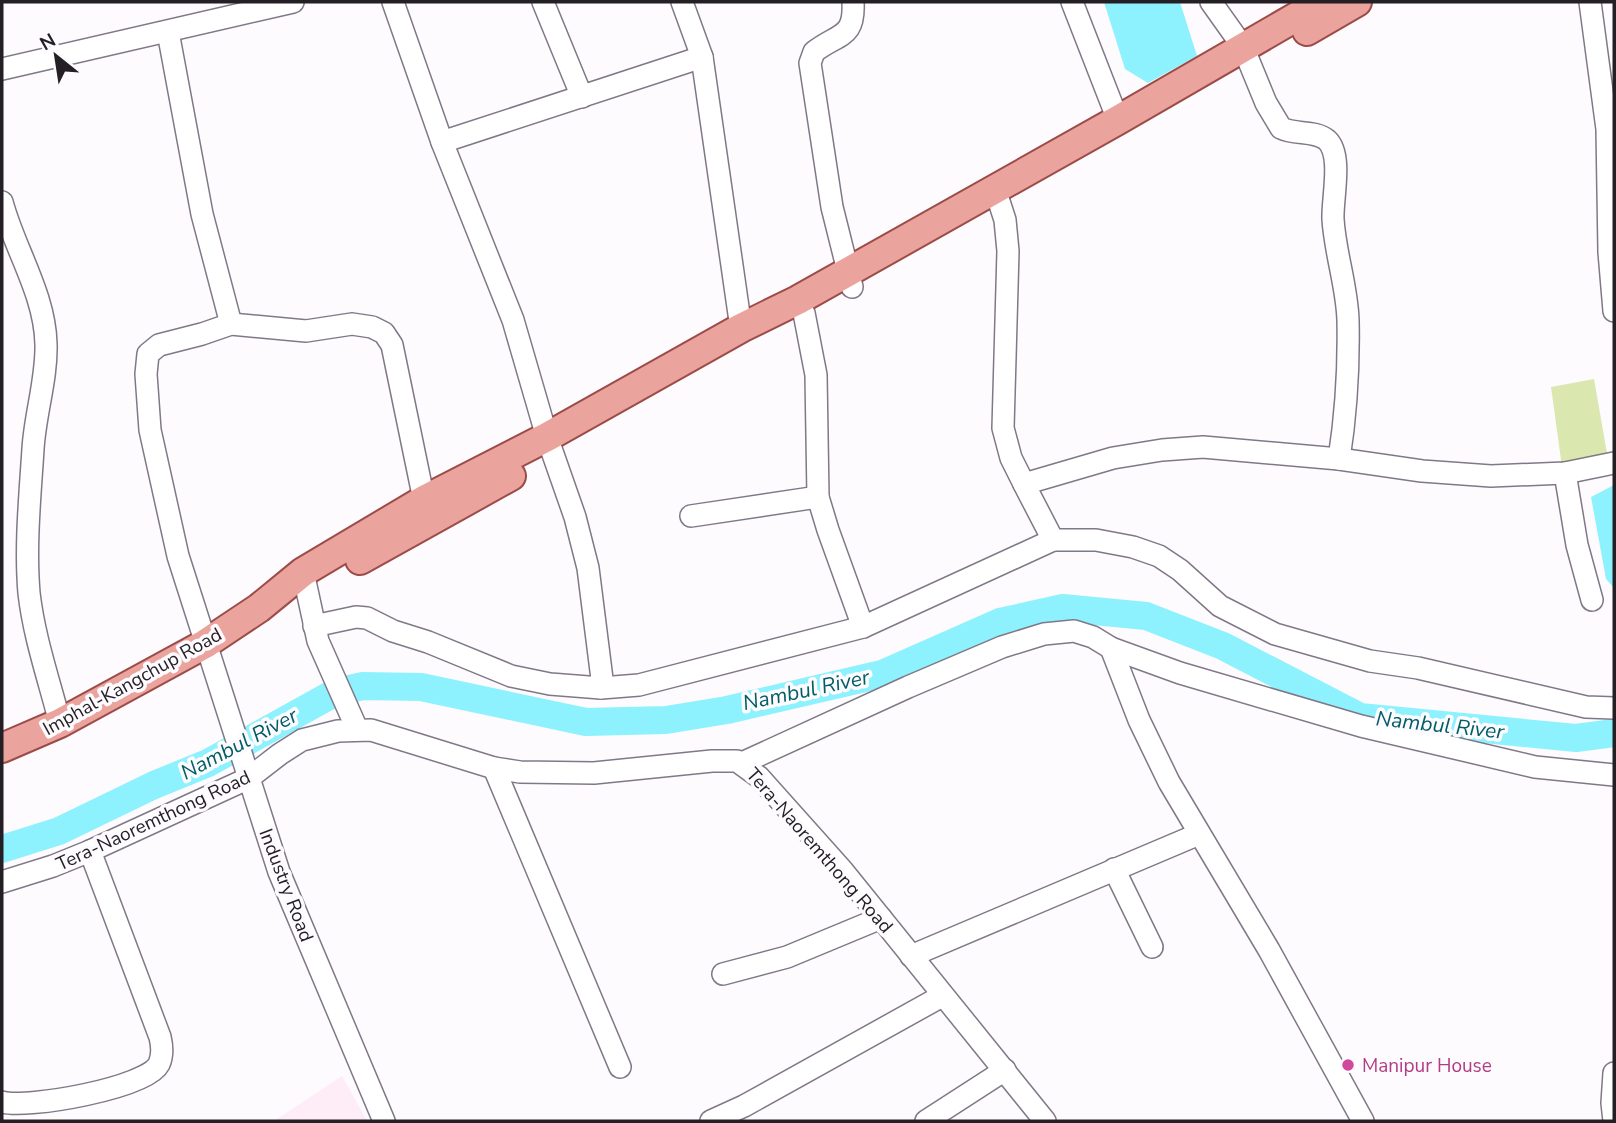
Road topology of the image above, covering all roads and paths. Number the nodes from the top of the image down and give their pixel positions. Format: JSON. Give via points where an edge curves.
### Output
{"nodes":[{"id":1,"x":293,"y":2,"type":"edge"},
{"id":2,"x":393,"y":2,"type":"edge"},
{"id":3,"x":543,"y":2,"type":"edge"},
{"id":4,"x":682,"y":2,"type":"edge"},
{"id":5,"x":853,"y":2,"type":"edge"},
{"id":6,"x":1072,"y":2,"type":"edge"},
{"id":7,"x":1211,"y":2,"type":"edge"},
{"id":8,"x":1322,"y":2,"type":"edge"},
{"id":9,"x":1357,"y":2,"type":"edge"},
{"id":10,"x":1590,"y":2,"type":"edge"},
{"id":11,"x":168,"y":32,"type":"junction"},
{"id":12,"x":1247,"y":54,"type":"junction"},
{"id":13,"x":702,"y":57,"type":"junction"},
{"id":14,"x":2,"y":69,"type":"edge"},
{"id":15,"x":582,"y":97,"type":"junction"},
{"id":16,"x":1118,"y":120,"type":"junction"},
{"id":17,"x":442,"y":142,"type":"junction"},
{"id":18,"x":997,"y":197,"type":"junction"},
{"id":19,"x":2,"y":202,"type":"edge"},
{"id":20,"x":850,"y":279,"type":"junction"},
{"id":21,"x":1614,"y":311,"type":"edge"},
{"id":22,"x":804,"y":313,"type":"junction"},
{"id":23,"x":231,"y":324,"type":"junction"},
{"id":24,"x":741,"y":328,"type":"junction"},
{"id":25,"x":550,"y":445,"type":"junction"},
{"id":26,"x":1339,"y":459,"type":"junction"},
{"id":27,"x":1614,"y":463,"type":"edge"},
{"id":28,"x":1566,"y":473,"type":"junction"},
{"id":29,"x":1024,"y":484,"type":"junction"},
{"id":30,"x":818,"y":496,"type":"junction"},
{"id":31,"x":424,"y":500,"type":"junction"},
{"id":32,"x":691,"y":516,"type":"dead end"},
{"id":33,"x":1053,"y":540,"type":"junction"},
{"id":34,"x":305,"y":580,"type":"junction"},
{"id":35,"x":1592,"y":600,"type":"dead end"},
{"id":36,"x":863,"y":627,"type":"junction"},
{"id":37,"x":316,"y":634,"type":"junction"},
{"id":38,"x":205,"y":643,"type":"junction"},
{"id":39,"x":1111,"y":648,"type":"junction"},
{"id":40,"x":601,"y":688,"type":"junction"},
{"id":41,"x":1614,"y":708,"type":"edge"},
{"id":42,"x":60,"y":723,"type":"junction"},
{"id":43,"x":357,"y":729,"type":"junction"},
{"id":44,"x":2,"y":748,"type":"edge"},
{"id":45,"x":742,"y":763,"type":"junction"},
{"id":46,"x":494,"y":768,"type":"junction"},
{"id":47,"x":247,"y":770,"type":"junction"},
{"id":48,"x":1614,"y":775,"type":"edge"},
{"id":49,"x":1199,"y":834,"type":"junction"},
{"id":50,"x":90,"y":851,"type":"junction"},
{"id":51,"x":1114,"y":869,"type":"junction"},
{"id":52,"x":2,"y":882,"type":"edge"},
{"id":53,"x":881,"y":918,"type":"junction"},
{"id":54,"x":1152,"y":947,"type":"dead end"},
{"id":55,"x":911,"y":956,"type":"junction"},
{"id":56,"x":723,"y":974,"type":"dead end"},
{"id":57,"x":943,"y":996,"type":"junction"},
{"id":58,"x":620,"y":1067,"type":"dead end"},
{"id":59,"x":1005,"y":1070,"type":"junction"},
{"id":60,"x":1614,"y":1073,"type":"edge"},
{"id":61,"x":2,"y":1102,"type":"edge"},
{"id":62,"x":1614,"y":1120,"type":"edge"},
{"id":63,"x":384,"y":1121,"type":"edge"},
{"id":64,"x":711,"y":1121,"type":"edge"},
{"id":65,"x":926,"y":1121,"type":"edge"},
{"id":66,"x":1045,"y":1121,"type":"edge"},
{"id":67,"x":1363,"y":1121,"type":"edge"},
{"id":68,"x":1602,"y":1121,"type":"edge"}],
"edges":[{"from":1,"to":11,"type":"street"},
{"from":2,"to":17,"type":"street"},
{"from":3,"to":15,"type":"street"},
{"from":4,"to":13,"type":"street"},
{"from":5,"to":20,"type":"street","via":[[850,29],[814,52],[810,63],[832,207]]},
{"from":6,"to":16,"type":"street"},
{"from":7,"to":12,"type":"street"},
{"from":8,"to":12,"type":"main road"},
{"from":9,"to":12,"type":"main road"},
{"from":10,"to":21,"type":"street","via":[[1607,129]]},
{"from":11,"to":14,"type":"street"},
{"from":11,"to":23,"type":"street","via":[[202,214]]},
{"from":12,"to":16,"type":"main road"},
{"from":12,"to":18,"type":"main road"},
{"from":12,"to":26,"type":"street","via":[[1281,128],[1319,136],[1333,149],[1333,217],[1348,318]]},
{"from":13,"to":15,"type":"street"},
{"from":13,"to":24,"type":"street"},
{"from":15,"to":17,"type":"street"},
{"from":16,"to":18,"type":"main road"},
{"from":17,"to":25,"type":"street","via":[[513,320]]},
{"from":18,"to":20,"type":"main road"},
{"from":18,"to":29,"type":"street","via":[[1008,251],[1003,428]]},
{"from":19,"to":42,"type":"street","via":[[34,290],[46,342],[33,446],[29,592]]},
{"from":20,"to":22,"type":"main road"},
{"from":20,"to":24,"type":"main road"},
{"from":22,"to":25,"type":"main road"},
{"from":22,"to":30,"type":"street","via":[[816,375]]},
{"from":23,"to":31,"type":"street","via":[[306,331],[352,324],[384,333],[396,358]]},
{"from":23,"to":38,"type":"street","name":"Industry Road","via":[[159,345],[146,362],[155,456],[178,556]]},
{"from":24,"to":25,"type":"main road"},
{"from":25,"to":31,"type":"main road"},
{"from":25,"to":34,"type":"main road"},
{"from":25,"to":40,"type":"street","via":[[588,568]]},
{"from":26,"to":28,"type":"street","via":[[1491,476]]},
{"from":26,"to":29,"type":"street","via":[[1203,447],[1162,450],[1113,458]]},
{"from":27,"to":28,"type":"street"},
{"from":28,"to":35,"type":"street","via":[[1577,545]]},
{"from":29,"to":33,"type":"street"},
{"from":30,"to":32,"type":"street"},
{"from":30,"to":36,"type":"street"},
{"from":31,"to":34,"type":"main road"},
{"from":33,"to":36,"type":"street"},
{"from":33,"to":41,"type":"street","via":[[1096,540],[1159,556],[1220,606],[1275,634],[1370,661],[1586,707]]},
{"from":34,"to":37,"type":"street"},
{"from":34,"to":38,"type":"main road","name":"Imphal-Kangchup Road"},
{"from":36,"to":40,"type":"street","via":[[639,685]]},
{"from":37,"to":40,"type":"street","via":[[356,617],[367,618],[511,676]]},
{"from":37,"to":43,"type":"street"},
{"from":38,"to":42,"type":"main road","name":"Imphal-Kangchup Road"},
{"from":38,"to":47,"type":"street","name":"Industry Road"},
{"from":39,"to":45,"type":"street","via":[[1074,631],[1044,634],[1002,647]]},
{"from":39,"to":48,"type":"street","via":[[1361,726],[1535,767]]},
{"from":39,"to":49,"type":"street","via":[[1139,720]]},
{"from":42,"to":44,"type":"main road","name":"Imphal-Kangchup Road"},
{"from":43,"to":46,"type":"street","name":"Tera-Naoremthong Road"},
{"from":43,"to":47,"type":"street","name":"Tera-Naoremthong Road","via":[[302,740]]},
{"from":45,"to":46,"type":"street","name":"Tera-Naoremthong Road","via":[[712,761],[594,773]]},
{"from":45,"to":53,"type":"street","name":"Tera-Naoremthong Road","via":[[834,860]]},
{"from":46,"to":58,"type":"street"},
{"from":47,"to":50,"type":"street","name":"Tera-Naoremthong Road"},
{"from":47,"to":63,"type":"street","name":"Industry Road","via":[[279,872]]},
{"from":49,"to":51,"type":"street"},
{"from":49,"to":67,"type":"street"},
{"from":50,"to":52,"type":"street","name":"Tera-Naoremthong Road"},
{"from":50,"to":61,"type":"street","via":[[160,1037],[159,1064],[130,1083],[92,1094]]},
{"from":51,"to":54,"type":"street"},
{"from":51,"to":55,"type":"street"},
{"from":53,"to":55,"type":"street","name":"Tera-Naoremthong Road"},
{"from":53,"to":56,"type":"street","via":[[787,957]]},
{"from":55,"to":57,"type":"street","name":"Tera-Naoremthong Road"},
{"from":57,"to":59,"type":"street","name":"Tera-Naoremthong Road"},
{"from":57,"to":64,"type":"street"},
{"from":59,"to":65,"type":"street"},
{"from":59,"to":66,"type":"street","name":"Tera-Naoremthong Road"},
{"from":60,"to":62,"type":"street"},
{"from":62,"to":68,"type":"street"}]}
